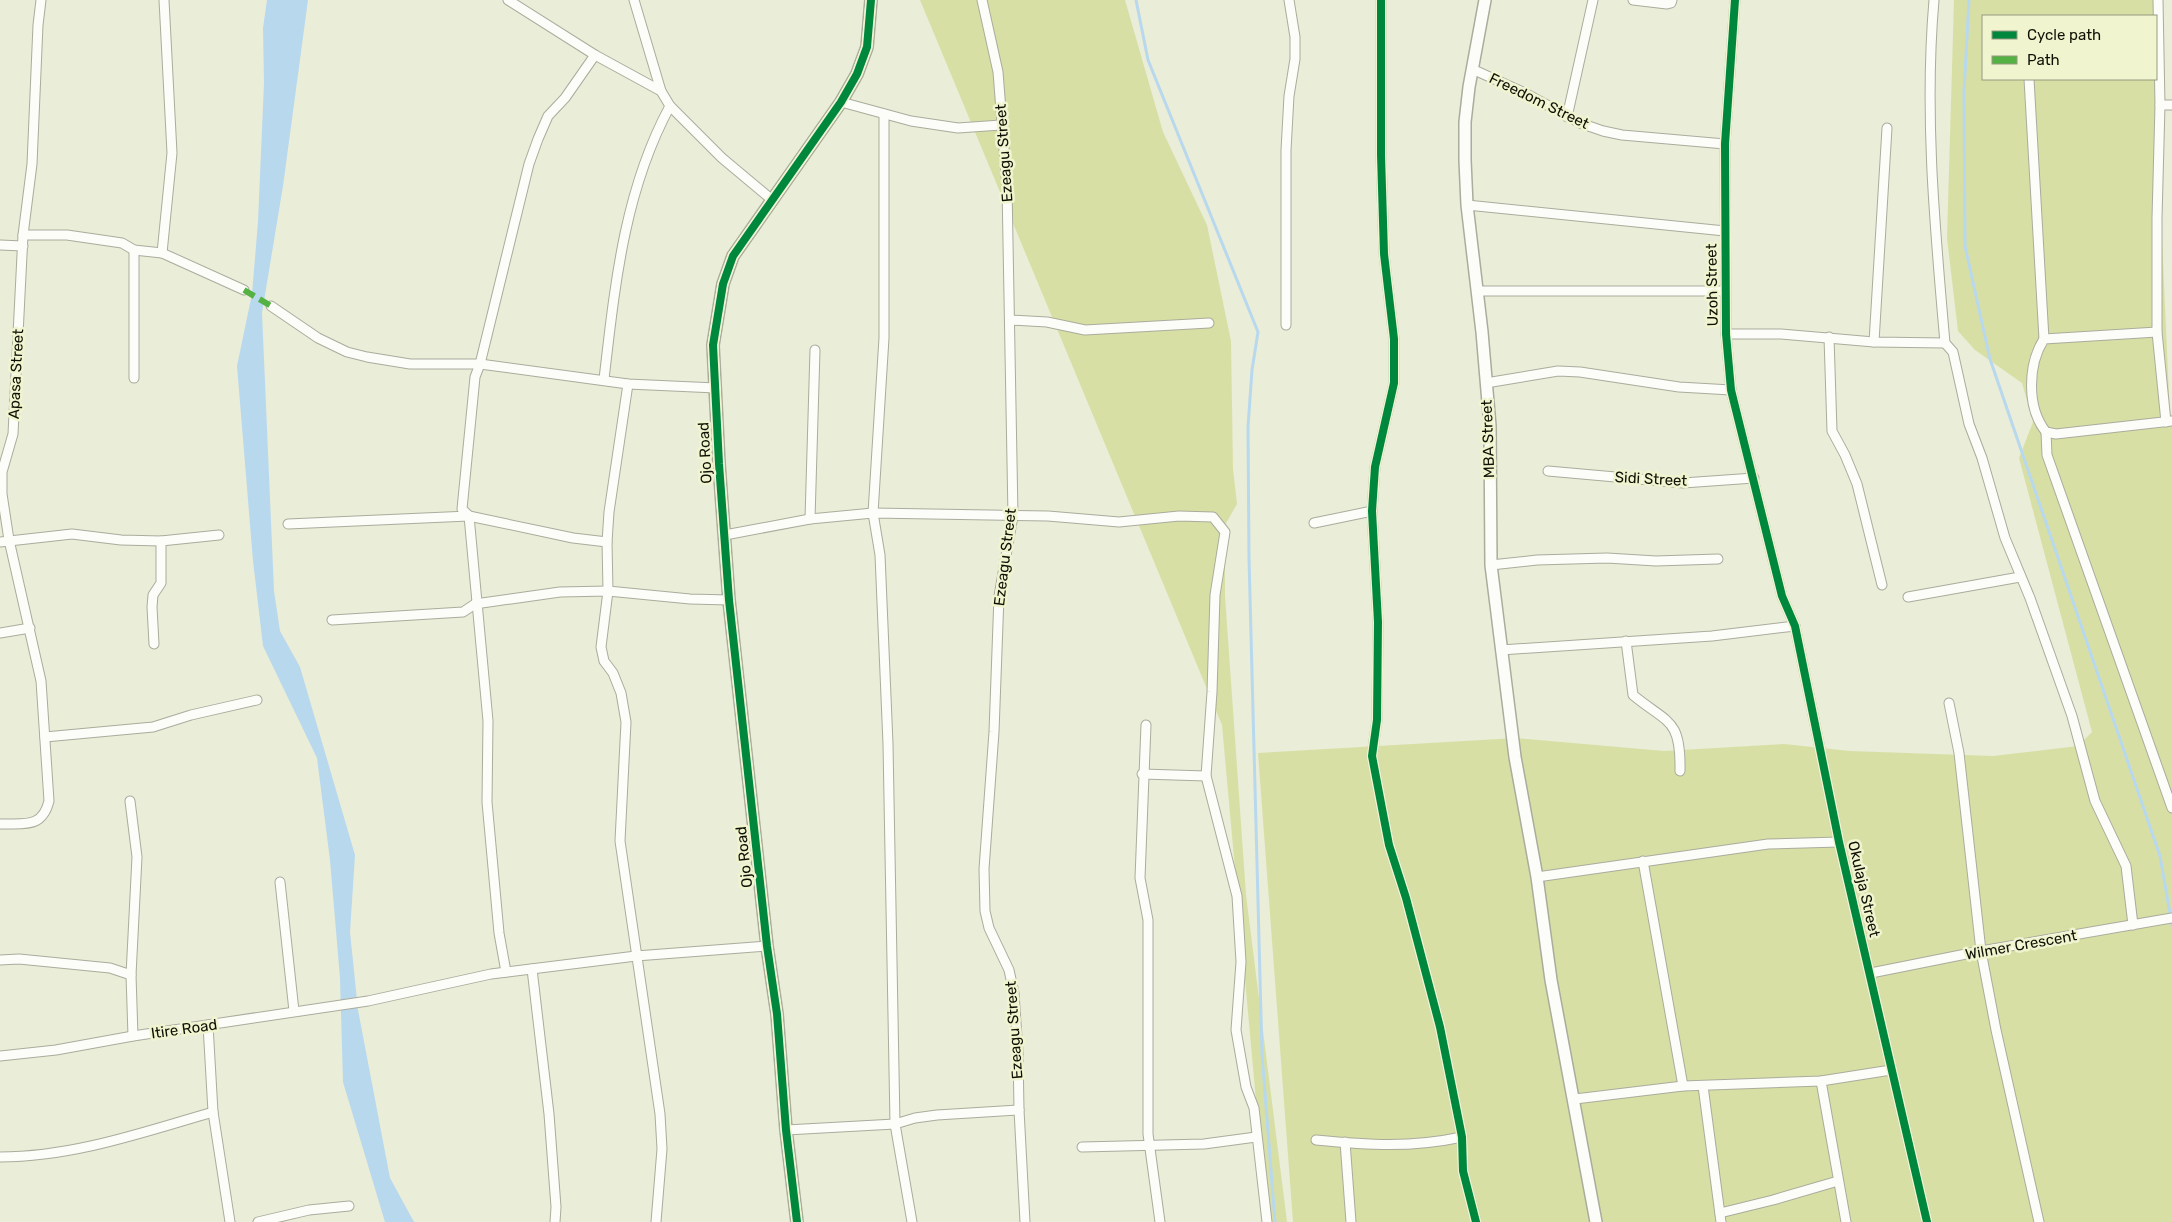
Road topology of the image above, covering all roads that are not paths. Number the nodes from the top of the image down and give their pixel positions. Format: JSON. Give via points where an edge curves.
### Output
{"nodes":[{"id":1,"x":41,"y":0,"type":"edge"},
{"id":2,"x":164,"y":0,"type":"edge"},
{"id":3,"x":508,"y":0,"type":"edge"},
{"id":4,"x":634,"y":0,"type":"edge"},
{"id":5,"x":871,"y":0,"type":"edge"},
{"id":6,"x":982,"y":0,"type":"edge"},
{"id":7,"x":1289,"y":0,"type":"edge"},
{"id":8,"x":1381,"y":0,"type":"edge"},
{"id":9,"x":1485,"y":0,"type":"edge"},
{"id":10,"x":1593,"y":0,"type":"edge"},
{"id":11,"x":1633,"y":0,"type":"edge"},
{"id":12,"x":1672,"y":0,"type":"edge"},
{"id":13,"x":1735,"y":0,"type":"edge"},
{"id":14,"x":1934,"y":0,"type":"edge"},
{"id":15,"x":2158,"y":0,"type":"edge"},
{"id":16,"x":2157,"y":37,"type":"edge"},
{"id":17,"x":595,"y":55,"type":"junction"},
{"id":18,"x":1472,"y":69,"type":"junction"},
{"id":19,"x":2029,"y":80,"type":"edge"},
{"id":20,"x":661,"y":91,"type":"junction"},
{"id":21,"x":840,"y":102,"type":"junction"},
{"id":22,"x":2160,"y":105,"type":"junction"},
{"id":23,"x":670,"y":106,"type":"junction"},
{"id":24,"x":2172,"y":106,"type":"edge"},
{"id":25,"x":884,"y":114,"type":"junction"},
{"id":26,"x":1567,"y":117,"type":"junction"},
{"id":27,"x":1001,"y":125,"type":"junction"},
{"id":28,"x":1887,"y":128,"type":"dead end"},
{"id":29,"x":1725,"y":144,"type":"junction"},
{"id":30,"x":771,"y":200,"type":"junction"},
{"id":31,"x":1467,"y":205,"type":"junction"},
{"id":32,"x":1725,"y":231,"type":"junction"},
{"id":33,"x":23,"y":235,"type":"junction"},
{"id":34,"x":0,"y":245,"type":"edge"},
{"id":35,"x":23,"y":246,"type":"junction"},
{"id":36,"x":134,"y":250,"type":"junction"},
{"id":37,"x":162,"y":253,"type":"junction"},
{"id":38,"x":244,"y":290,"type":"dead end"},
{"id":39,"x":1477,"y":291,"type":"junction"},
{"id":40,"x":1725,"y":291,"type":"junction"},
{"id":41,"x":271,"y":306,"type":"dead end"},
{"id":42,"x":1010,"y":320,"type":"junction"},
{"id":43,"x":1209,"y":323,"type":"dead end"},
{"id":44,"x":1286,"y":324,"type":"dead end"},
{"id":45,"x":2157,"y":332,"type":"junction"},
{"id":46,"x":1726,"y":334,"type":"junction"},
{"id":47,"x":1829,"y":337,"type":"junction"},
{"id":48,"x":2044,"y":339,"type":"junction"},
{"id":49,"x":1874,"y":342,"type":"junction"},
{"id":50,"x":1946,"y":343,"type":"junction"},
{"id":51,"x":815,"y":350,"type":"dead end"},
{"id":52,"x":480,"y":364,"type":"junction"},
{"id":53,"x":134,"y":378,"type":"dead end"},
{"id":54,"x":604,"y":379,"type":"junction"},
{"id":55,"x":1486,"y":383,"type":"junction"},
{"id":56,"x":628,"y":384,"type":"junction"},
{"id":57,"x":716,"y":388,"type":"junction"},
{"id":58,"x":1731,"y":390,"type":"junction"},
{"id":59,"x":2169,"y":422,"type":"edge"},
{"id":60,"x":2046,"y":432,"type":"junction"},
{"id":61,"x":1548,"y":471,"type":"dead end"},
{"id":62,"x":1754,"y":478,"type":"junction"},
{"id":63,"x":1372,"y":511,"type":"junction"},
{"id":64,"x":872,"y":514,"type":"junction"},
{"id":65,"x":469,"y":516,"type":"junction"},
{"id":66,"x":1013,"y":516,"type":"junction"},
{"id":67,"x":810,"y":519,"type":"junction"},
{"id":68,"x":1314,"y":523,"type":"dead end"},
{"id":69,"x":288,"y":524,"type":"dead end"},
{"id":70,"x":724,"y":534,"type":"junction"},
{"id":71,"x":219,"y":535,"type":"dead end"},
{"id":72,"x":5,"y":541,"type":"edge"},
{"id":73,"x":161,"y":541,"type":"junction"},
{"id":74,"x":607,"y":542,"type":"junction"},
{"id":75,"x":1718,"y":559,"type":"dead end"},
{"id":76,"x":1775,"y":563,"type":"joint"},
{"id":77,"x":1491,"y":566,"type":"junction"},
{"id":78,"x":2020,"y":578,"type":"junction"},
{"id":79,"x":1882,"y":585,"type":"dead end"},
{"id":80,"x":608,"y":591,"type":"junction"},
{"id":81,"x":1908,"y":597,"type":"dead end"},
{"id":82,"x":729,"y":600,"type":"junction"},
{"id":83,"x":475,"y":604,"type":"junction"},
{"id":84,"x":332,"y":620,"type":"dead end"},
{"id":85,"x":1795,"y":626,"type":"junction"},
{"id":86,"x":30,"y":628,"type":"junction"},
{"id":87,"x":0,"y":633,"type":"edge"},
{"id":88,"x":1626,"y":641,"type":"junction"},
{"id":89,"x":154,"y":644,"type":"dead end"},
{"id":90,"x":1501,"y":650,"type":"junction"},
{"id":91,"x":257,"y":700,"type":"dead end"},
{"id":92,"x":1949,"y":703,"type":"dead end"},
{"id":93,"x":1146,"y":724,"type":"dead end"},
{"id":94,"x":45,"y":737,"type":"junction"},
{"id":95,"x":1680,"y":771,"type":"dead end"},
{"id":96,"x":1142,"y":774,"type":"junction"},
{"id":97,"x":1206,"y":776,"type":"junction"},
{"id":98,"x":130,"y":801,"type":"dead end"},
{"id":99,"x":2172,"y":808,"type":"edge"},
{"id":100,"x":0,"y":824,"type":"edge"},
{"id":101,"x":1839,"y":842,"type":"junction"},
{"id":102,"x":1643,"y":860,"type":"junction"},
{"id":103,"x":1537,"y":877,"type":"junction"},
{"id":104,"x":280,"y":882,"type":"dead end"},
{"id":105,"x":2172,"y":918,"type":"edge"},
{"id":106,"x":2136,"y":925,"type":"junction"},
{"id":107,"x":768,"y":946,"type":"junction"},
{"id":108,"x":1981,"y":951,"type":"junction"},
{"id":109,"x":636,"y":956,"type":"junction"},
{"id":110,"x":0,"y":960,"type":"edge"},
{"id":111,"x":532,"y":969,"type":"junction"},
{"id":112,"x":506,"y":972,"type":"junction"},
{"id":113,"x":1870,"y":974,"type":"junction"},
{"id":114,"x":132,"y":975,"type":"junction"},
{"id":115,"x":294,"y":1012,"type":"junction"},
{"id":116,"x":208,"y":1025,"type":"junction"},
{"id":117,"x":133,"y":1036,"type":"junction"},
{"id":118,"x":0,"y":1056,"type":"edge"},
{"id":119,"x":1891,"y":1070,"type":"junction"},
{"id":120,"x":1821,"y":1081,"type":"junction"},
{"id":121,"x":1684,"y":1086,"type":"junction"},
{"id":122,"x":1703,"y":1086,"type":"junction"},
{"id":123,"x":1575,"y":1099,"type":"junction"},
{"id":124,"x":1018,"y":1110,"type":"junction"},
{"id":125,"x":213,"y":1112,"type":"junction"},
{"id":126,"x":895,"y":1124,"type":"junction"},
{"id":127,"x":786,"y":1130,"type":"junction"},
{"id":128,"x":1462,"y":1136,"type":"junction"},
{"id":129,"x":1256,"y":1137,"type":"junction"},
{"id":130,"x":1316,"y":1140,"type":"dead end"},
{"id":131,"x":1345,"y":1142,"type":"junction"},
{"id":132,"x":1150,"y":1146,"type":"junction"},
{"id":133,"x":1082,"y":1147,"type":"dead end"},
{"id":134,"x":0,"y":1157,"type":"edge"},
{"id":135,"x":1838,"y":1181,"type":"junction"},
{"id":136,"x":349,"y":1206,"type":"dead end"},
{"id":137,"x":1720,"y":1217,"type":"edge"},
{"id":138,"x":230,"y":1222,"type":"edge"},
{"id":139,"x":258,"y":1222,"type":"edge"},
{"id":140,"x":555,"y":1222,"type":"edge"},
{"id":141,"x":656,"y":1222,"type":"edge"},
{"id":142,"x":797,"y":1222,"type":"edge"},
{"id":143,"x":912,"y":1222,"type":"edge"},
{"id":144,"x":1025,"y":1222,"type":"edge"},
{"id":145,"x":1160,"y":1222,"type":"edge"},
{"id":146,"x":1267,"y":1222,"type":"edge"},
{"id":147,"x":1351,"y":1222,"type":"edge"},
{"id":148,"x":1476,"y":1222,"type":"edge"},
{"id":149,"x":1596,"y":1222,"type":"edge"},
{"id":150,"x":1846,"y":1222,"type":"edge"},
{"id":151,"x":1927,"y":1222,"type":"edge"},
{"id":152,"x":2040,"y":1222,"type":"edge"}],
"edges":[{"from":1,"to":33,"type":"street","name":"Apasa Street","via":[[32,164]]},
{"from":2,"to":37,"type":"street","via":[[172,153]]},
{"from":3,"to":17,"type":"street"},
{"from":4,"to":20,"type":"street"},
{"from":5,"to":21,"type":"street","name":"Ojo Road","via":[[867,47],[857,74]]},
{"from":6,"to":27,"type":"street","name":"Ezeagu Street","via":[[998,72]]},
{"from":7,"to":44,"type":"street","via":[[1295,59],[1286,150]]},
{"from":8,"to":63,"type":"street","via":[[1384,254],[1394,339],[1394,383],[1375,466]]},
{"from":9,"to":18,"type":"street","name":"MBA Street"},
{"from":10,"to":26,"type":"street"},
{"from":11,"to":12,"type":"street","via":[[1667,4]]},
{"from":13,"to":29,"type":"street","name":"Uzoh Street"},
{"from":14,"to":50,"type":"street","via":[[1930,119],[1934,228]]},
{"from":15,"to":16,"type":"street"},
{"from":16,"to":22,"type":"street"},
{"from":17,"to":20,"type":"street"},
{"from":17,"to":52,"type":"street","via":[[548,116],[538,138]]},
{"from":18,"to":26,"type":"street","name":"Freedom Street"},
{"from":18,"to":31,"type":"street","name":"MBA Street","via":[[1465,122]]},
{"from":19,"to":48,"type":"street"},
{"from":20,"to":23,"type":"street"},
{"from":21,"to":25,"type":"street"},
{"from":21,"to":30,"type":"street","name":"Ojo Road"},
{"from":22,"to":24,"type":"street"},
{"from":22,"to":45,"type":"street","via":[[2156,218]]},
{"from":23,"to":30,"type":"street","via":[[722,158]]},
{"from":23,"to":54,"type":"street","via":[[642,164],[630,212],[618,265]]},
{"from":25,"to":27,"type":"street","via":[[958,128]]},
{"from":25,"to":64,"type":"street","via":[[884,348]]},
{"from":26,"to":29,"type":"street","name":"Freedom Street","via":[[1622,135]]},
{"from":27,"to":42,"type":"street","name":"Ezeagu Street","via":[[1007,186]]},
{"from":28,"to":49,"type":"street"},
{"from":29,"to":32,"type":"street","name":"Uzoh Street"},
{"from":30,"to":57,"type":"street","name":"Ojo Road","via":[[733,256],[723,284],[713,344]]},
{"from":31,"to":32,"type":"street"},
{"from":31,"to":39,"type":"street","name":"MBA Street"},
{"from":32,"to":40,"type":"street","name":"Uzoh Street"},
{"from":33,"to":35,"type":"street","name":"Apasa Street"},
{"from":33,"to":36,"type":"street","via":[[67,234],[122,243]]},
{"from":34,"to":35,"type":"street"},
{"from":35,"to":72,"type":"street","name":"Apasa Street","via":[[13,434],[2,472]]},
{"from":36,"to":37,"type":"street"},
{"from":36,"to":53,"type":"street"},
{"from":37,"to":38,"type":"street"},
{"from":39,"to":40,"type":"street"},
{"from":39,"to":55,"type":"street","name":"MBA Street"},
{"from":40,"to":46,"type":"street","name":"Uzoh Street"},
{"from":41,"to":52,"type":"street","via":[[318,338],[348,352],[410,364]]},
{"from":42,"to":43,"type":"street","via":[[1047,322],[1085,330]]},
{"from":42,"to":66,"type":"street","name":"Ezeagu Street"},
{"from":45,"to":48,"type":"street"},
{"from":45,"to":59,"type":"street"},
{"from":46,"to":47,"type":"street"},
{"from":46,"to":58,"type":"street","name":"Uzoh Street"},
{"from":47,"to":49,"type":"street"},
{"from":47,"to":79,"type":"street","via":[[1832,430],[1857,484]]},
{"from":48,"to":60,"type":"street","via":[[2035,354],[2032,394],[2040,424]]},
{"from":49,"to":50,"type":"street"},
{"from":50,"to":78,"type":"street","via":[[1953,352],[1969,424]]},
{"from":51,"to":67,"type":"street"},
{"from":52,"to":54,"type":"street"},
{"from":52,"to":65,"type":"street","via":[[474,382],[462,496],[462,509]]},
{"from":54,"to":56,"type":"street"},
{"from":55,"to":58,"type":"street","via":[[1558,371],[1679,387]]},
{"from":55,"to":77,"type":"street","name":"MBA Street","via":[[1490,426]]},
{"from":56,"to":57,"type":"street"},
{"from":56,"to":74,"type":"street"},
{"from":57,"to":70,"type":"street","name":"Ojo Road"},
{"from":58,"to":62,"type":"street","name":"Uzoh Street"},
{"from":59,"to":60,"type":"street","via":[[2070,434]]},
{"from":60,"to":99,"type":"street","via":[[2047,455]]},
{"from":61,"to":62,"type":"street","name":"Sidi Street","via":[[1683,482]]},
{"from":62,"to":76,"type":"street","name":"Uzoh Street"},
{"from":63,"to":68,"type":"street"},
{"from":63,"to":128,"type":"street","via":[[1378,622],[1377,720],[1372,756],[1389,845],[1440,1027]]},
{"from":64,"to":66,"type":"street"},
{"from":64,"to":67,"type":"street"},
{"from":64,"to":126,"type":"street","via":[[880,555],[888,744]]},
{"from":65,"to":69,"type":"street"},
{"from":65,"to":74,"type":"street","via":[[572,538]]},
{"from":65,"to":83,"type":"street"},
{"from":66,"to":97,"type":"street","via":[[1119,522],[1179,516],[1213,517],[1225,532],[1215,595]]},
{"from":66,"to":124,"type":"street","name":"Ezeagu Street","via":[[999,596],[984,869],[985,911],[989,928],[1009,970],[1014,993]]},
{"from":67,"to":70,"type":"street"},
{"from":70,"to":82,"type":"street","name":"Ojo Road"},
{"from":71,"to":73,"type":"street"},
{"from":72,"to":73,"type":"street","via":[[72,534]]},
{"from":72,"to":86,"type":"street","name":"Apasa Street"},
{"from":73,"to":89,"type":"street","via":[[161,583],[153,595],[152,607]]},
{"from":74,"to":80,"type":"street"},
{"from":75,"to":77,"type":"street","via":[[1537,560]]},
{"from":76,"to":85,"type":"street","name":"Okulaja Street","via":[[1782,596]]},
{"from":77,"to":90,"type":"street","name":"MBA Street"},
{"from":78,"to":81,"type":"street"},
{"from":78,"to":106,"type":"street","via":[[2072,716],[2088,784],[2126,866]]},
{"from":80,"to":82,"type":"street"},
{"from":80,"to":83,"type":"street","via":[[560,592]]},
{"from":80,"to":109,"type":"street","via":[[601,647],[604,661],[621,693],[626,722],[620,841]]},
{"from":82,"to":107,"type":"street","name":"Ojo Road"},
{"from":83,"to":84,"type":"street","via":[[463,612]]},
{"from":83,"to":112,"type":"street","via":[[488,720],[487,802],[499,932]]},
{"from":85,"to":88,"type":"street","via":[[1712,636]]},
{"from":85,"to":101,"type":"street","name":"Okulaja Street"},
{"from":86,"to":87,"type":"street"},
{"from":86,"to":94,"type":"street","name":"Apasa Street","via":[[41,681]]},
{"from":88,"to":90,"type":"street"},
{"from":88,"to":95,"type":"street","via":[[1633,695],[1665,716],[1675,730],[1681,749]]},
{"from":90,"to":103,"type":"street","name":"MBA Street","via":[[1518,775]]},
{"from":91,"to":94,"type":"street","via":[[153,727]]},
{"from":92,"to":108,"type":"street","via":[[1959,753]]},
{"from":93,"to":96,"type":"street"},
{"from":94,"to":100,"type":"street","name":"Apasa Street","via":[[49,801],[46,812],[41,820],[33,823]]},
{"from":96,"to":97,"type":"street"},
{"from":96,"to":132,"type":"street","via":[[1140,878],[1148,920]]},
{"from":97,"to":129,"type":"street","via":[[1237,896],[1241,962],[1236,1030],[1246,1087],[1254,1108]]},
{"from":98,"to":114,"type":"street","via":[[136,857]]},
{"from":101,"to":102,"type":"street","via":[[1768,844]]},
{"from":101,"to":113,"type":"street","name":"Okulaja Street"},
{"from":102,"to":103,"type":"street"},
{"from":102,"to":121,"type":"street"},
{"from":103,"to":123,"type":"street","name":"MBA Street","via":[[1551,980]]},
{"from":104,"to":115,"type":"street"},
{"from":105,"to":106,"type":"street","name":"Wilmer Crescent"},
{"from":106,"to":108,"type":"street","name":"Wilmer Crescent"},
{"from":107,"to":109,"type":"street","name":"Itire Road"},
{"from":107,"to":127,"type":"street","name":"Ojo Road"},
{"from":108,"to":113,"type":"street","name":"Wilmer Crescent"},
{"from":108,"to":152,"type":"street"},
{"from":109,"to":111,"type":"street","name":"Itire Road"},
{"from":109,"to":141,"type":"street","via":[[660,1114],[662,1149]]},
{"from":110,"to":114,"type":"street","via":[[110,968]]},
{"from":111,"to":112,"type":"street","name":"Itire Road"},
{"from":111,"to":140,"type":"street","via":[[549,1114]]},
{"from":112,"to":115,"type":"street","name":"Itire Road","via":[[368,1001]]},
{"from":113,"to":119,"type":"street","name":"Okulaja Street"},
{"from":114,"to":117,"type":"street"},
{"from":115,"to":116,"type":"street","name":"Itire Road"},
{"from":116,"to":117,"type":"street","name":"Itire Road"},
{"from":116,"to":125,"type":"street"},
{"from":117,"to":118,"type":"street","name":"Itire Road"},
{"from":119,"to":120,"type":"street"},
{"from":119,"to":151,"type":"street","name":"Okulaja Street"},
{"from":120,"to":122,"type":"street"},
{"from":120,"to":135,"type":"street"},
{"from":121,"to":122,"type":"street"},
{"from":121,"to":123,"type":"street"},
{"from":122,"to":137,"type":"street"},
{"from":123,"to":149,"type":"street","name":"MBA Street"},
{"from":124,"to":126,"type":"street","via":[[937,1115]]},
{"from":124,"to":144,"type":"street","name":"Ezeagu Street"},
{"from":125,"to":134,"type":"street","via":[[84,1148]]},
{"from":125,"to":138,"type":"street"},
{"from":126,"to":127,"type":"street"},
{"from":126,"to":143,"type":"street"},
{"from":127,"to":142,"type":"street","name":"Ojo Road"},
{"from":128,"to":131,"type":"street","via":[[1404,1145]]},
{"from":128,"to":148,"type":"street","via":[[1463,1171]]},
{"from":129,"to":132,"type":"street","via":[[1204,1144]]},
{"from":129,"to":146,"type":"street"},
{"from":130,"to":131,"type":"street"},
{"from":131,"to":147,"type":"street"},
{"from":132,"to":133,"type":"street"},
{"from":132,"to":145,"type":"street"},
{"from":135,"to":137,"type":"street"},
{"from":135,"to":150,"type":"street"},
{"from":136,"to":139,"type":"street","via":[[309,1210]]}]}
